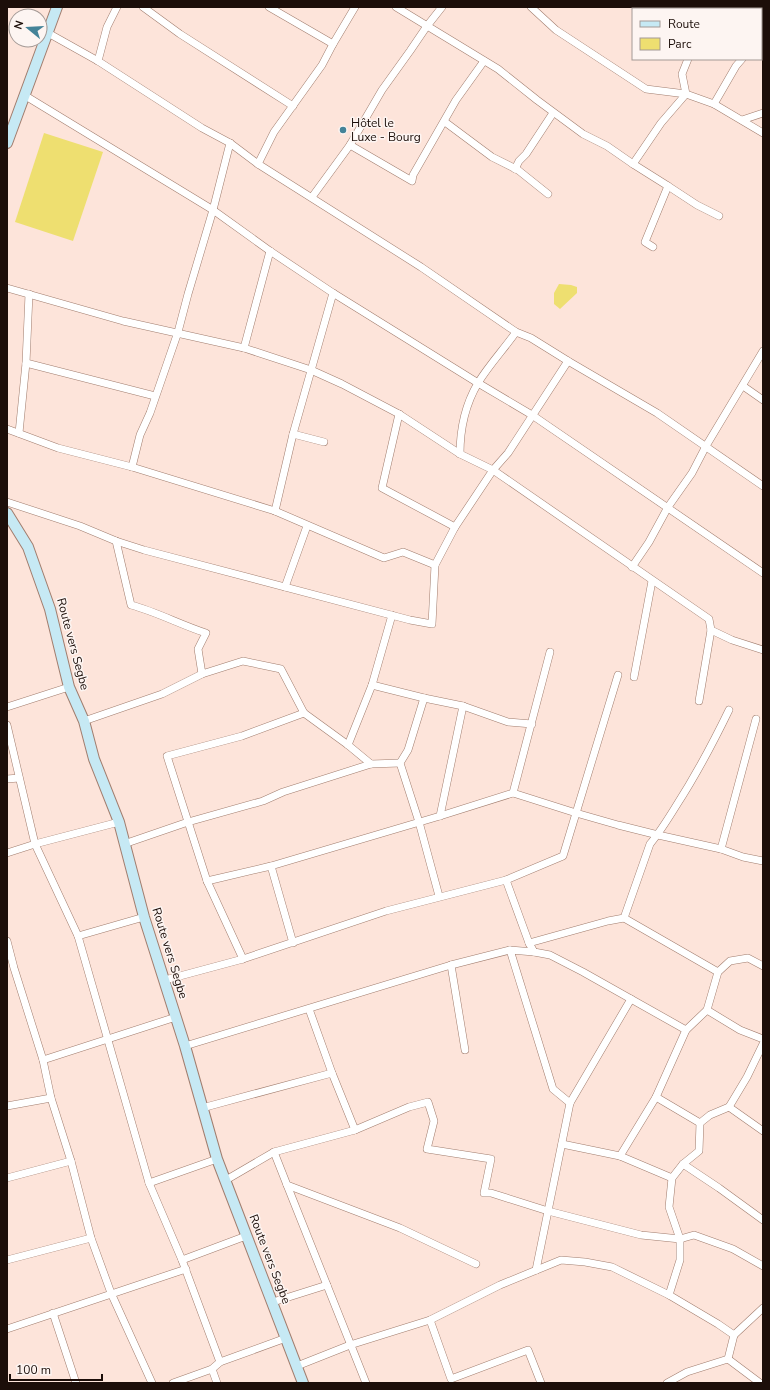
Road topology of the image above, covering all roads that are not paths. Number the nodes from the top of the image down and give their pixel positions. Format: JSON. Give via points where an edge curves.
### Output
{"nodes":[{"id":1,"x":57,"y":7,"type":"edge"},
{"id":2,"x":117,"y":7,"type":"edge"},
{"id":3,"x":143,"y":7,"type":"edge"},
{"id":4,"x":269,"y":7,"type":"edge"},
{"id":5,"x":355,"y":7,"type":"edge"},
{"id":6,"x":396,"y":7,"type":"edge"},
{"id":7,"x":442,"y":7,"type":"edge"},
{"id":8,"x":531,"y":7,"type":"edge"},
{"id":9,"x":427,"y":26,"type":"junction"},
{"id":10,"x":48,"y":32,"type":"joint"},
{"id":11,"x":333,"y":44,"type":"junction"},
{"id":12,"x":42,"y":48,"type":"edge"},
{"id":13,"x":688,"y":60,"type":"edge"},
{"id":14,"x":741,"y":60,"type":"edge"},
{"id":15,"x":98,"y":61,"type":"junction"},
{"id":16,"x":484,"y":61,"type":"junction"},
{"id":17,"x":686,"y":94,"type":"junction"},
{"id":18,"x":24,"y":96,"type":"junction"},
{"id":19,"x":714,"y":104,"type":"junction"},
{"id":20,"x":293,"y":106,"type":"junction"},
{"id":21,"x":554,"y":113,"type":"junction"},
{"id":22,"x":763,"y":113,"type":"edge"},
{"id":23,"x":742,"y":120,"type":"junction"},
{"id":24,"x":445,"y":122,"type":"junction"},
{"id":25,"x":763,"y":133,"type":"edge"},
{"id":26,"x":7,"y":143,"type":"edge"},
{"id":27,"x":230,"y":144,"type":"junction"},
{"id":28,"x":350,"y":145,"type":"junction"},
{"id":29,"x":258,"y":164,"type":"junction"},
{"id":30,"x":633,"y":164,"type":"junction"},
{"id":31,"x":516,"y":169,"type":"junction"},
{"id":32,"x":668,"y":186,"type":"junction"},
{"id":33,"x":548,"y":194,"type":"dead end"},
{"id":34,"x":312,"y":197,"type":"junction"},
{"id":35,"x":213,"y":210,"type":"junction"},
{"id":36,"x":719,"y":216,"type":"dead end"},
{"id":37,"x":653,"y":247,"type":"dead end"},
{"id":38,"x":270,"y":251,"type":"junction"},
{"id":39,"x":7,"y":288,"type":"edge"},
{"id":40,"x":333,"y":293,"type":"junction"},
{"id":41,"x":29,"y":294,"type":"junction"},
{"id":42,"x":178,"y":332,"type":"junction"},
{"id":43,"x":516,"y":332,"type":"junction"},
{"id":44,"x":244,"y":348,"type":"junction"},
{"id":45,"x":763,"y":351,"type":"edge"},
{"id":46,"x":568,"y":361,"type":"junction"},
{"id":47,"x":26,"y":363,"type":"junction"},
{"id":48,"x":311,"y":370,"type":"junction"},
{"id":49,"x":478,"y":383,"type":"junction"},
{"id":50,"x":742,"y":386,"type":"junction"},
{"id":51,"x":155,"y":396,"type":"junction"},
{"id":52,"x":763,"y":400,"type":"edge"},
{"id":53,"x":399,"y":414,"type":"junction"},
{"id":54,"x":532,"y":415,"type":"junction"},
{"id":55,"x":7,"y":429,"type":"edge"},
{"id":56,"x":19,"y":433,"type":"junction"},
{"id":57,"x":293,"y":434,"type":"junction"},
{"id":58,"x":324,"y":442,"type":"dead end"},
{"id":59,"x":706,"y":446,"type":"junction"},
{"id":60,"x":460,"y":454,"type":"junction"},
{"id":61,"x":132,"y":467,"type":"junction"},
{"id":62,"x":493,"y":470,"type":"junction"},
{"id":63,"x":763,"y":486,"type":"edge"},
{"id":64,"x":7,"y":502,"type":"edge"},
{"id":65,"x":668,"y":507,"type":"junction"},
{"id":66,"x":275,"y":511,"type":"junction"},
{"id":67,"x":7,"y":513,"type":"edge"},
{"id":68,"x":7,"y":519,"type":"edge"},
{"id":69,"x":308,"y":526,"type":"junction"},
{"id":70,"x":455,"y":527,"type":"junction"},
{"id":71,"x":17,"y":529,"type":"junction"},
{"id":72,"x":116,"y":541,"type":"junction"},
{"id":73,"x":435,"y":565,"type":"junction"},
{"id":74,"x":632,"y":567,"type":"junction"},
{"id":75,"x":763,"y":573,"type":"edge"},
{"id":76,"x":652,"y":581,"type":"junction"},
{"id":77,"x":285,"y":587,"type":"junction"},
{"id":78,"x":392,"y":615,"type":"junction"},
{"id":79,"x":711,"y":630,"type":"junction"},
{"id":80,"x":763,"y":650,"type":"edge"},
{"id":81,"x":550,"y":652,"type":"dead end"},
{"id":82,"x":202,"y":674,"type":"junction"},
{"id":83,"x":618,"y":675,"type":"dead end"},
{"id":84,"x":634,"y":677,"type":"dead end"},
{"id":85,"x":372,"y":685,"type":"junction"},
{"id":86,"x":69,"y":687,"type":"junction"},
{"id":87,"x":424,"y":698,"type":"junction"},
{"id":88,"x":699,"y":701,"type":"dead end"},
{"id":89,"x":463,"y":706,"type":"junction"},
{"id":90,"x":7,"y":707,"type":"edge"},
{"id":91,"x":729,"y":710,"type":"dead end"},
{"id":92,"x":304,"y":713,"type":"junction"},
{"id":93,"x":756,"y":719,"type":"dead end"},
{"id":94,"x":84,"y":721,"type":"junction"},
{"id":95,"x":532,"y":724,"type":"junction"},
{"id":96,"x":7,"y":726,"type":"edge"},
{"id":97,"x":348,"y":746,"type":"junction"},
{"id":98,"x":400,"y":763,"type":"junction"},
{"id":99,"x":371,"y":764,"type":"junction"},
{"id":100,"x":19,"y":778,"type":"junction"},
{"id":101,"x":7,"y":779,"type":"edge"},
{"id":102,"x":514,"y":793,"type":"junction"},
{"id":103,"x":576,"y":813,"type":"junction"},
{"id":104,"x":440,"y":816,"type":"junction"},
{"id":105,"x":119,"y":822,"type":"junction"},
{"id":106,"x":188,"y":822,"type":"junction"},
{"id":107,"x":419,"y":822,"type":"junction"},
{"id":108,"x":658,"y":835,"type":"junction"},
{"id":109,"x":34,"y":844,"type":"junction"},
{"id":110,"x":124,"y":844,"type":"junction"},
{"id":111,"x":721,"y":849,"type":"junction"},
{"id":112,"x":7,"y":854,"type":"edge"},
{"id":113,"x":763,"y":861,"type":"edge"},
{"id":114,"x":271,"y":866,"type":"junction"},
{"id":115,"x":506,"y":880,"type":"junction"},
{"id":116,"x":208,"y":881,"type":"junction"},
{"id":117,"x":439,"y":896,"type":"junction"},
{"id":118,"x":144,"y":917,"type":"junction"},
{"id":119,"x":624,"y":918,"type":"junction"},
{"id":120,"x":78,"y":936,"type":"junction"},
{"id":121,"x":7,"y":941,"type":"edge"},
{"id":122,"x":293,"y":943,"type":"junction"},
{"id":123,"x":529,"y":943,"type":"junction"},
{"id":124,"x":510,"y":950,"type":"junction"},
{"id":125,"x":534,"y":952,"type":"junction"},
{"id":126,"x":243,"y":959,"type":"junction"},
{"id":127,"x":450,"y":965,"type":"junction"},
{"id":128,"x":763,"y":966,"type":"edge"},
{"id":129,"x":718,"y":972,"type":"junction"},
{"id":130,"x":165,"y":980,"type":"junction"},
{"id":131,"x":631,"y":999,"type":"junction"},
{"id":132,"x":309,"y":1009,"type":"junction"},
{"id":133,"x":707,"y":1010,"type":"junction"},
{"id":134,"x":176,"y":1017,"type":"junction"},
{"id":135,"x":686,"y":1030,"type":"junction"},
{"id":136,"x":108,"y":1039,"type":"junction"},
{"id":137,"x":763,"y":1039,"type":"edge"},
{"id":138,"x":763,"y":1044,"type":"edge"},
{"id":139,"x":185,"y":1046,"type":"junction"},
{"id":140,"x":465,"y":1050,"type":"dead end"},
{"id":141,"x":43,"y":1060,"type":"junction"},
{"id":142,"x":332,"y":1073,"type":"junction"},
{"id":143,"x":656,"y":1097,"type":"junction"},
{"id":144,"x":51,"y":1098,"type":"junction"},
{"id":145,"x":570,"y":1103,"type":"junction"},
{"id":146,"x":7,"y":1106,"type":"edge"},
{"id":147,"x":729,"y":1107,"type":"junction"},
{"id":148,"x":202,"y":1108,"type":"junction"},
{"id":149,"x":700,"y":1123,"type":"junction"},
{"id":150,"x":355,"y":1130,"type":"junction"},
{"id":151,"x":763,"y":1131,"type":"edge"},
{"id":152,"x":562,"y":1144,"type":"junction"},
{"id":153,"x":274,"y":1152,"type":"junction"},
{"id":154,"x":620,"y":1156,"type":"junction"},
{"id":155,"x":217,"y":1159,"type":"junction"},
{"id":156,"x":71,"y":1161,"type":"junction"},
{"id":157,"x":683,"y":1164,"type":"junction"},
{"id":158,"x":7,"y":1178,"type":"edge"},
{"id":159,"x":672,"y":1178,"type":"junction"},
{"id":160,"x":226,"y":1180,"type":"junction"},
{"id":161,"x":149,"y":1183,"type":"junction"},
{"id":162,"x":287,"y":1185,"type":"junction"},
{"id":163,"x":548,"y":1211,"type":"junction"},
{"id":164,"x":763,"y":1220,"type":"edge"},
{"id":165,"x":246,"y":1236,"type":"junction"},
{"id":166,"x":91,"y":1238,"type":"junction"},
{"id":167,"x":680,"y":1239,"type":"junction"},
{"id":168,"x":7,"y":1260,"type":"edge"},
{"id":169,"x":182,"y":1260,"type":"junction"},
{"id":170,"x":476,"y":1264,"type":"dead end"},
{"id":171,"x":763,"y":1266,"type":"edge"},
{"id":172,"x":186,"y":1269,"type":"junction"},
{"id":173,"x":536,"y":1270,"type":"junction"},
{"id":174,"x":327,"y":1285,"type":"junction"},
{"id":175,"x":112,"y":1294,"type":"junction"},
{"id":176,"x":669,"y":1295,"type":"junction"},
{"id":177,"x":273,"y":1302,"type":"junction"},
{"id":178,"x":763,"y":1308,"type":"edge"},
{"id":179,"x":53,"y":1313,"type":"junction"},
{"id":180,"x":430,"y":1320,"type":"junction"},
{"id":181,"x":7,"y":1329,"type":"edge"},
{"id":182,"x":734,"y":1335,"type":"junction"},
{"id":183,"x":286,"y":1338,"type":"junction"},
{"id":184,"x":350,"y":1345,"type":"junction"},
{"id":185,"x":728,"y":1358,"type":"junction"},
{"id":186,"x":220,"y":1362,"type":"junction"},
{"id":187,"x":297,"y":1366,"type":"junction"},
{"id":188,"x":212,"y":1369,"type":"junction"},
{"id":189,"x":76,"y":1383,"type":"edge"},
{"id":190,"x":152,"y":1383,"type":"edge"},
{"id":191,"x":173,"y":1383,"type":"edge"},
{"id":192,"x":217,"y":1383,"type":"edge"},
{"id":193,"x":303,"y":1383,"type":"edge"},
{"id":194,"x":366,"y":1383,"type":"edge"},
{"id":195,"x":541,"y":1383,"type":"edge"},
{"id":196,"x":667,"y":1383,"type":"edge"},
{"id":197,"x":760,"y":1383,"type":"edge"}],
"edges":[{"from":1,"to":10,"type":"main road"},
{"from":2,"to":15,"type":"street","via":[[107,27]]},
{"from":3,"to":20,"type":"street","via":[[180,34]]},
{"from":4,"to":11,"type":"street"},
{"from":5,"to":11,"type":"street"},
{"from":6,"to":9,"type":"street"},
{"from":7,"to":9,"type":"street"},
{"from":8,"to":17,"type":"street","via":[[556,30],[646,89]]},
{"from":9,"to":16,"type":"street"},
{"from":9,"to":28,"type":"street","via":[[382,90]]},
{"from":10,"to":15,"type":"street"},
{"from":11,"to":20,"type":"street","via":[[322,65]]},
{"from":12,"to":18,"type":"main road"},
{"from":13,"to":17,"type":"street","via":[[682,74]]},
{"from":14,"to":19,"type":"street"},
{"from":15,"to":27,"type":"street"},
{"from":16,"to":21,"type":"street"},
{"from":16,"to":24,"type":"street","via":[[456,100]]},
{"from":17,"to":19,"type":"street"},
{"from":17,"to":30,"type":"street","via":[[661,123]]},
{"from":18,"to":26,"type":"main road"},
{"from":18,"to":35,"type":"street"},
{"from":19,"to":23,"type":"street"},
{"from":20,"to":29,"type":"street","via":[[274,132]]},
{"from":21,"to":30,"type":"street"},
{"from":21,"to":31,"type":"street","via":[[526,154],[519,160]]},
{"from":22,"to":23,"type":"street"},
{"from":23,"to":25,"type":"street"},
{"from":24,"to":28,"type":"street","via":[[413,175],[412,181]]},
{"from":24,"to":31,"type":"street","via":[[492,157]]},
{"from":27,"to":29,"type":"street"},
{"from":27,"to":35,"type":"street"},
{"from":28,"to":34,"type":"street"},
{"from":29,"to":34,"type":"street"},
{"from":30,"to":32,"type":"street"},
{"from":31,"to":33,"type":"street"},
{"from":32,"to":36,"type":"street"},
{"from":32,"to":37,"type":"street","via":[[645,242]]},
{"from":34,"to":43,"type":"street"},
{"from":35,"to":38,"type":"street"},
{"from":35,"to":42,"type":"street"},
{"from":38,"to":40,"type":"street"},
{"from":38,"to":44,"type":"street"},
{"from":39,"to":41,"type":"street"},
{"from":40,"to":48,"type":"street"},
{"from":40,"to":49,"type":"street"},
{"from":41,"to":42,"type":"street","via":[[123,321]]},
{"from":41,"to":47,"type":"street"},
{"from":42,"to":44,"type":"street"},
{"from":42,"to":51,"type":"street"},
{"from":43,"to":46,"type":"street","via":[[531,338]]},
{"from":43,"to":49,"type":"street"},
{"from":44,"to":48,"type":"street"},
{"from":45,"to":50,"type":"street"},
{"from":46,"to":54,"type":"street"},
{"from":46,"to":59,"type":"street","via":[[657,413]]},
{"from":47,"to":51,"type":"street"},
{"from":47,"to":56,"type":"street"},
{"from":48,"to":53,"type":"street"},
{"from":48,"to":57,"type":"street"},
{"from":49,"to":54,"type":"street"},
{"from":49,"to":60,"type":"street","via":[[464,419],[460,435]]},
{"from":50,"to":52,"type":"street"},
{"from":50,"to":59,"type":"street"},
{"from":51,"to":61,"type":"street","via":[[140,435]]},
{"from":53,"to":60,"type":"street"},
{"from":53,"to":70,"type":"street","via":[[382,488]]},
{"from":54,"to":62,"type":"street","via":[[508,453]]},
{"from":54,"to":65,"type":"street"},
{"from":55,"to":56,"type":"street"},
{"from":56,"to":61,"type":"street","via":[[58,448]]},
{"from":57,"to":58,"type":"street"},
{"from":57,"to":66,"type":"street"},
{"from":59,"to":63,"type":"street"},
{"from":59,"to":65,"type":"street","via":[[692,473]]},
{"from":60,"to":62,"type":"street"},
{"from":61,"to":66,"type":"street"},
{"from":62,"to":70,"type":"street"},
{"from":62,"to":74,"type":"street"},
{"from":64,"to":72,"type":"street"},
{"from":65,"to":74,"type":"street"},
{"from":65,"to":75,"type":"street"},
{"from":66,"to":69,"type":"street"},
{"from":67,"to":71,"type":"main road","name":"Route vers Segbe"},
{"from":68,"to":71,"type":"main road","name":"Route vers Segbe"},
{"from":69,"to":73,"type":"street","via":[[384,558],[403,552]]},
{"from":69,"to":77,"type":"street"},
{"from":70,"to":73,"type":"street"},
{"from":71,"to":86,"type":"main road","name":"Route vers Segbe","via":[[33,558],[50,609]]},
{"from":72,"to":77,"type":"street"},
{"from":72,"to":82,"type":"street","via":[[131,605],[206,634],[198,649]]},
{"from":73,"to":78,"type":"street","via":[[432,624]]},
{"from":74,"to":76,"type":"street"},
{"from":76,"to":79,"type":"street","via":[[709,619]]},
{"from":76,"to":84,"type":"street"},
{"from":77,"to":78,"type":"street"},
{"from":78,"to":85,"type":"street"},
{"from":79,"to":80,"type":"street"},
{"from":79,"to":88,"type":"street"},
{"from":81,"to":95,"type":"street"},
{"from":82,"to":92,"type":"street","via":[[243,661],[281,669]]},
{"from":82,"to":94,"type":"street","via":[[162,694]]},
{"from":83,"to":103,"type":"street"},
{"from":85,"to":87,"type":"street"},
{"from":85,"to":97,"type":"street"},
{"from":86,"to":90,"type":"street"},
{"from":86,"to":94,"type":"main road","name":"Route vers Segbe"},
{"from":87,"to":89,"type":"street"},
{"from":87,"to":98,"type":"street","via":[[408,750]]},
{"from":89,"to":95,"type":"street","via":[[508,722]]},
{"from":89,"to":104,"type":"street"},
{"from":91,"to":108,"type":"street","via":[[682,797]]},
{"from":92,"to":97,"type":"street"},
{"from":92,"to":106,"type":"street","via":[[242,736],[167,756]]},
{"from":93,"to":111,"type":"street"},
{"from":94,"to":105,"type":"main road","name":"Route vers Segbe","via":[[94,759]]},
{"from":95,"to":102,"type":"street"},
{"from":96,"to":100,"type":"street"},
{"from":97,"to":99,"type":"street"},
{"from":98,"to":99,"type":"street"},
{"from":98,"to":107,"type":"street"},
{"from":99,"to":106,"type":"street"},
{"from":100,"to":101,"type":"street"},
{"from":100,"to":109,"type":"street"},
{"from":102,"to":103,"type":"street"},
{"from":102,"to":104,"type":"street"},
{"from":103,"to":108,"type":"street"},
{"from":103,"to":115,"type":"street","via":[[564,856]]},
{"from":104,"to":107,"type":"street"},
{"from":105,"to":109,"type":"street"},
{"from":105,"to":110,"type":"main road","name":"Route vers Segbe"},
{"from":106,"to":110,"type":"street"},
{"from":106,"to":116,"type":"street"},
{"from":107,"to":114,"type":"street"},
{"from":107,"to":117,"type":"street"},
{"from":108,"to":111,"type":"street"},
{"from":108,"to":119,"type":"street","via":[[650,844]]},
{"from":109,"to":112,"type":"street"},
{"from":109,"to":120,"type":"street"},
{"from":110,"to":118,"type":"main road","name":"Route vers Segbe"},
{"from":111,"to":113,"type":"street"},
{"from":114,"to":116,"type":"street"},
{"from":114,"to":122,"type":"street"},
{"from":115,"to":117,"type":"street"},
{"from":115,"to":123,"type":"street"},
{"from":116,"to":126,"type":"street"},
{"from":117,"to":122,"type":"street"},
{"from":118,"to":120,"type":"street"},
{"from":118,"to":130,"type":"main road","name":"Route vers Segbe"},
{"from":119,"to":123,"type":"street"},
{"from":119,"to":129,"type":"street"},
{"from":120,"to":136,"type":"street"},
{"from":121,"to":141,"type":"street"},
{"from":122,"to":126,"type":"street"},
{"from":123,"to":125,"type":"street"},
{"from":124,"to":125,"type":"street"},
{"from":124,"to":127,"type":"street"},
{"from":124,"to":145,"type":"street","via":[[553,1089]]},
{"from":125,"to":131,"type":"street","via":[[550,956]]},
{"from":126,"to":130,"type":"street"},
{"from":127,"to":132,"type":"street"},
{"from":127,"to":140,"type":"street"},
{"from":128,"to":129,"type":"street","via":[[748,958],[730,961]]},
{"from":129,"to":133,"type":"street"},
{"from":130,"to":134,"type":"main road","name":"Route vers Segbe"},
{"from":131,"to":135,"type":"street"},
{"from":131,"to":145,"type":"street"},
{"from":132,"to":139,"type":"street"},
{"from":132,"to":142,"type":"street"},
{"from":133,"to":135,"type":"street"},
{"from":133,"to":137,"type":"street","via":[[740,1030]]},
{"from":134,"to":136,"type":"street"},
{"from":134,"to":139,"type":"main road","name":"Route vers Segbe"},
{"from":135,"to":143,"type":"street"},
{"from":136,"to":141,"type":"street"},
{"from":136,"to":161,"type":"street"},
{"from":138,"to":147,"type":"street"},
{"from":139,"to":148,"type":"main road","name":"Route vers Segbe"},
{"from":141,"to":144,"type":"street"},
{"from":142,"to":148,"type":"street"},
{"from":142,"to":150,"type":"street"},
{"from":143,"to":149,"type":"street"},
{"from":143,"to":154,"type":"street"},
{"from":144,"to":146,"type":"street"},
{"from":144,"to":156,"type":"street"},
{"from":145,"to":152,"type":"street"},
{"from":147,"to":149,"type":"street"},
{"from":147,"to":151,"type":"street"},
{"from":148,"to":155,"type":"main road","name":"Route vers Segbe"},
{"from":149,"to":157,"type":"street","via":[[699,1151]]},
{"from":150,"to":153,"type":"street"},
{"from":150,"to":163,"type":"street","via":[[409,1107],[428,1102],[434,1121],[427,1149],[491,1159],[484,1193]]},
{"from":152,"to":154,"type":"street"},
{"from":152,"to":163,"type":"street"},
{"from":153,"to":160,"type":"street"},
{"from":153,"to":162,"type":"street"},
{"from":154,"to":159,"type":"street"},
{"from":155,"to":160,"type":"main road","name":"Route vers Segbe"},
{"from":155,"to":161,"type":"street"},
{"from":156,"to":158,"type":"street"},
{"from":156,"to":166,"type":"street"},
{"from":157,"to":159,"type":"street"},
{"from":157,"to":164,"type":"street"},
{"from":159,"to":167,"type":"street","via":[[669,1207]]},
{"from":160,"to":165,"type":"main road","name":"Route vers Segbe"},
{"from":161,"to":169,"type":"street"},
{"from":162,"to":170,"type":"street","via":[[400,1228]]},
{"from":162,"to":174,"type":"street"},
{"from":163,"to":167,"type":"street","via":[[641,1235]]},
{"from":163,"to":173,"type":"street"},
{"from":165,"to":169,"type":"street"},
{"from":165,"to":177,"type":"main road","name":"Route vers Segbe"},
{"from":166,"to":168,"type":"street"},
{"from":166,"to":175,"type":"street"},
{"from":167,"to":171,"type":"street","via":[[694,1235],[733,1249]]},
{"from":167,"to":176,"type":"street","via":[[680,1260]]},
{"from":169,"to":172,"type":"street"},
{"from":172,"to":175,"type":"street"},
{"from":172,"to":186,"type":"street"},
{"from":173,"to":176,"type":"street","via":[[561,1260],[612,1267]]},
{"from":173,"to":180,"type":"street"},
{"from":174,"to":177,"type":"street"},
{"from":174,"to":184,"type":"street"},
{"from":175,"to":179,"type":"street"},
{"from":175,"to":190,"type":"street"},
{"from":176,"to":182,"type":"street"},
{"from":177,"to":183,"type":"main road","name":"Route vers Segbe"},
{"from":178,"to":182,"type":"street"},
{"from":179,"to":181,"type":"street"},
{"from":179,"to":189,"type":"street"},
{"from":180,"to":184,"type":"street"},
{"from":180,"to":195,"type":"street","via":[[451,1379],[528,1350]]},
{"from":182,"to":185,"type":"street"},
{"from":183,"to":186,"type":"street"},
{"from":183,"to":187,"type":"main road","name":"Route vers Segbe"},
{"from":184,"to":187,"type":"street"},
{"from":184,"to":194,"type":"street"},
{"from":185,"to":196,"type":"street","via":[[687,1372]]},
{"from":185,"to":197,"type":"street"},
{"from":186,"to":188,"type":"street"},
{"from":187,"to":193,"type":"main road","name":"Route vers Segbe"},
{"from":188,"to":191,"type":"street"},
{"from":188,"to":192,"type":"street"}]}
